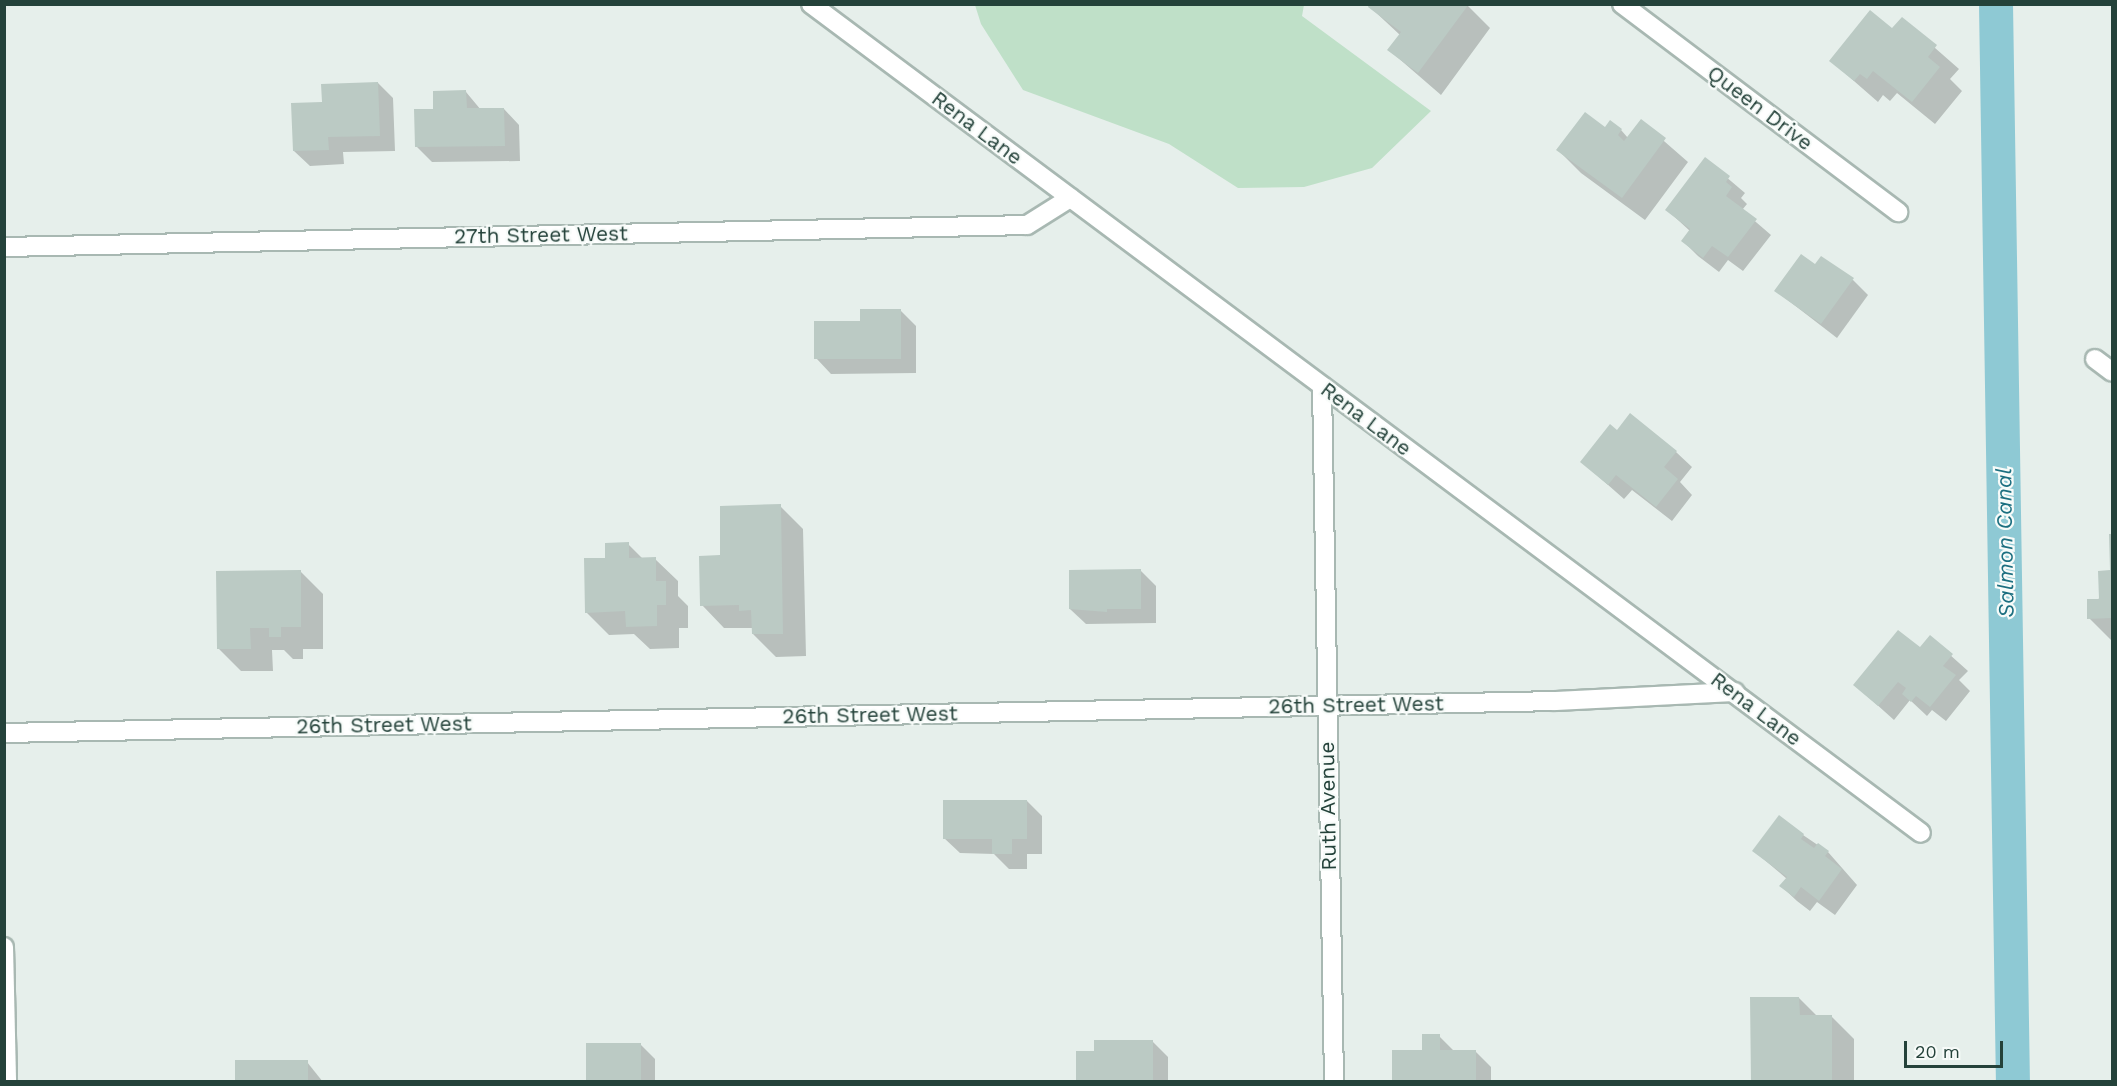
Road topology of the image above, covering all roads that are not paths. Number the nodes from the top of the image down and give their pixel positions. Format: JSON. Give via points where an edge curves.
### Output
{"nodes":[{"id":1,"x":812,"y":4,"type":"edge"},
{"id":2,"x":1622,"y":4,"type":"edge"},
{"id":3,"x":1070,"y":198,"type":"junction"},
{"id":4,"x":1898,"y":212,"type":"dead end"},
{"id":5,"x":4,"y":247,"type":"edge"},
{"id":6,"x":2095,"y":359,"type":"dead end"},
{"id":7,"x":2112,"y":372,"type":"edge"},
{"id":8,"x":1322,"y":386,"type":"junction"},
{"id":9,"x":1735,"y":692,"type":"junction"},
{"id":10,"x":1326,"y":705,"type":"junction"},
{"id":11,"x":4,"y":733,"type":"edge"},
{"id":12,"x":1921,"y":832,"type":"dead end"},
{"id":13,"x":4,"y":947,"type":"edge"},
{"id":14,"x":7,"y":1082,"type":"edge"},
{"id":15,"x":1334,"y":1082,"type":"edge"}],
"edges":[{"from":1,"to":3,"type":"street","name":"Rena Lane"},
{"from":2,"to":4,"type":"street","name":"Queen Drive"},
{"from":3,"to":5,"type":"street","name":"27th Street West","via":[[1028,225]]},
{"from":3,"to":8,"type":"street","name":"Rena Lane"},
{"from":6,"to":7,"type":"street"},
{"from":8,"to":9,"type":"street","name":"Rena Lane"},
{"from":8,"to":10,"type":"street","name":"Ruth Avenue"},
{"from":9,"to":10,"type":"street","name":"26th Street West"},
{"from":9,"to":12,"type":"street","name":"Rena Lane"},
{"from":10,"to":11,"type":"street","name":"26th Street West"},
{"from":10,"to":15,"type":"street","name":"Ruth Avenue"},
{"from":13,"to":14,"type":"street"}]}
